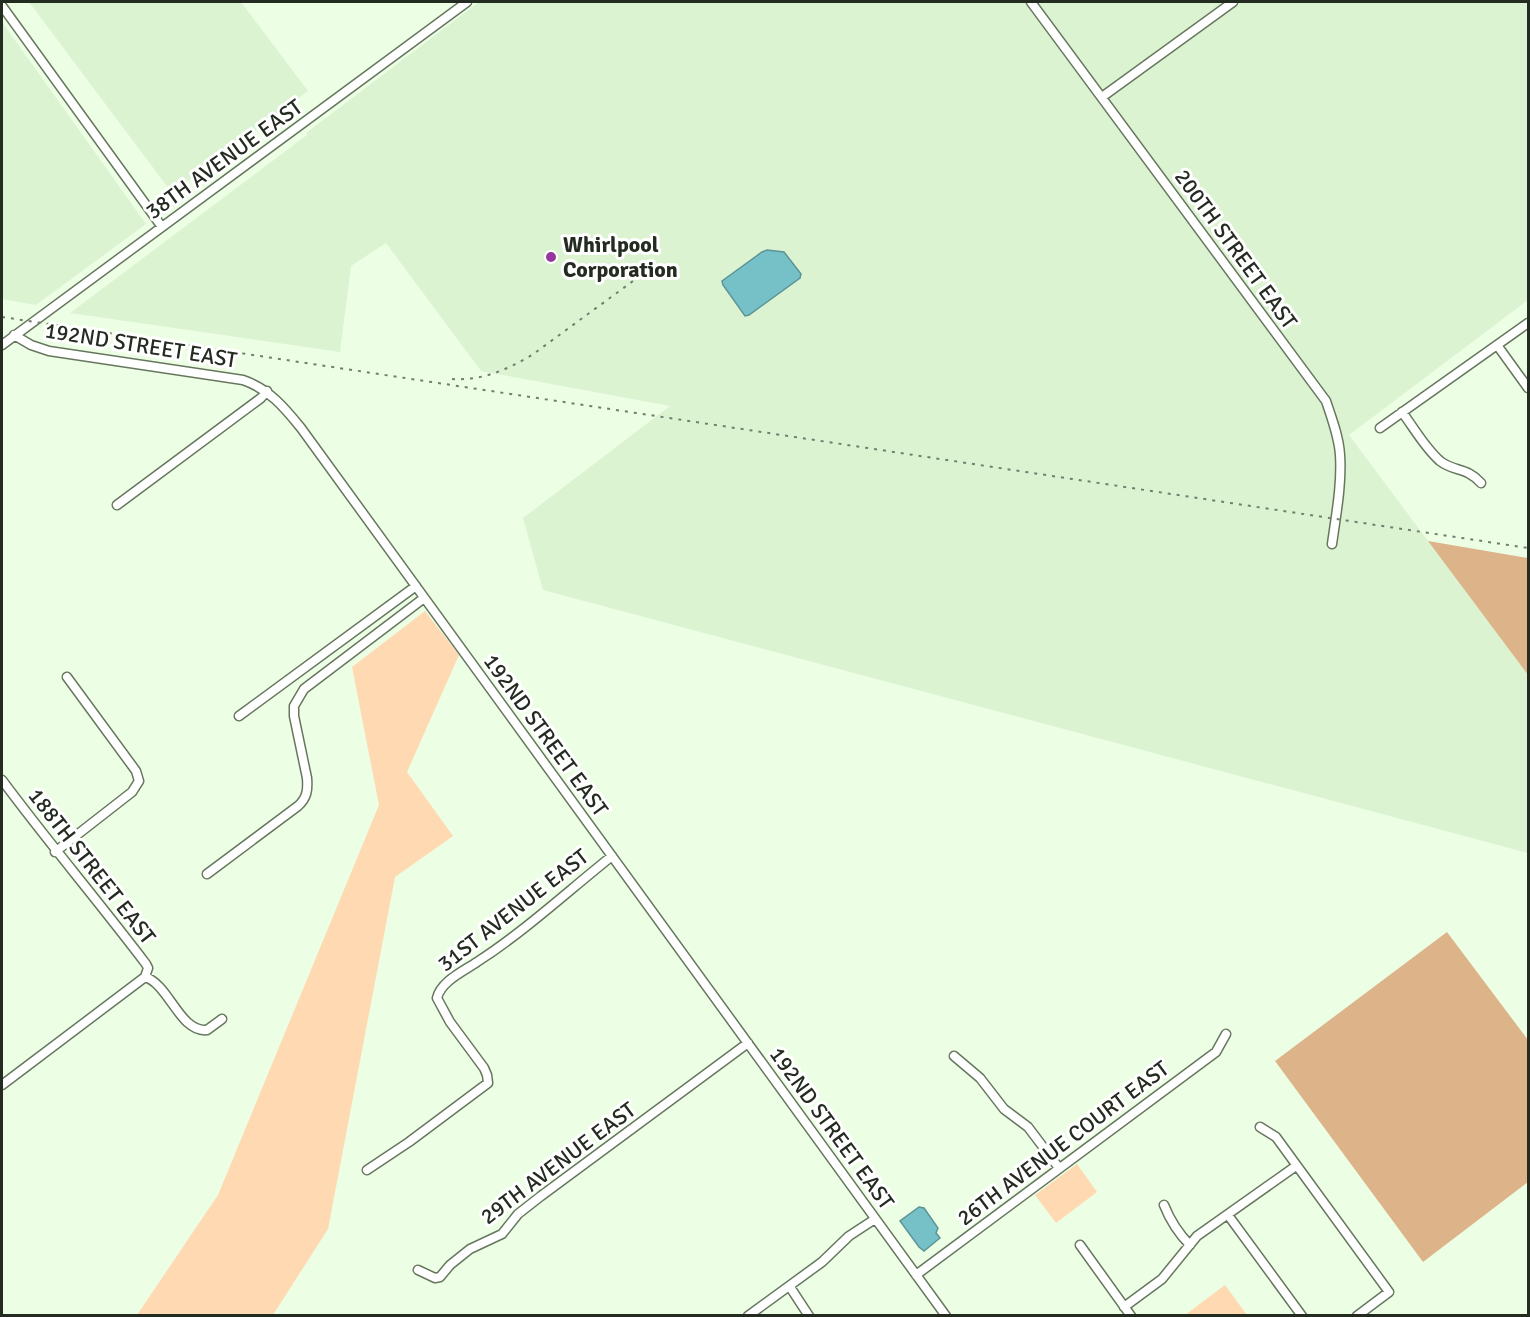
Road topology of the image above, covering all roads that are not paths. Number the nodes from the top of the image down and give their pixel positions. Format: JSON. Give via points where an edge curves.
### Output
{"nodes":[{"id":1,"x":467,"y":2,"type":"edge"},
{"id":2,"x":1031,"y":2,"type":"edge"},
{"id":3,"x":1233,"y":2,"type":"edge"},
{"id":4,"x":2,"y":6,"type":"edge"},
{"id":5,"x":1102,"y":97,"type":"junction"},
{"id":6,"x":162,"y":227,"type":"junction"},
{"id":7,"x":1528,"y":323,"type":"edge"},
{"id":8,"x":14,"y":335,"type":"junction"},
{"id":9,"x":2,"y":345,"type":"edge"},
{"id":10,"x":1497,"y":345,"type":"junction"},
{"id":11,"x":1528,"y":388,"type":"edge"},
{"id":12,"x":267,"y":391,"type":"junction"},
{"id":13,"x":1402,"y":412,"type":"junction"},
{"id":14,"x":1380,"y":428,"type":"dead end"},
{"id":15,"x":1481,"y":483,"type":"dead end"},
{"id":16,"x":117,"y":505,"type":"dead end"},
{"id":17,"x":1332,"y":544,"type":"dead end"},
{"id":18,"x":416,"y":586,"type":"junction"},
{"id":19,"x":424,"y":598,"type":"junction"},
{"id":20,"x":67,"y":676,"type":"dead end"},
{"id":21,"x":239,"y":716,"type":"dead end"},
{"id":22,"x":2,"y":780,"type":"edge"},
{"id":23,"x":55,"y":852,"type":"junction"},
{"id":24,"x":612,"y":856,"type":"junction"},
{"id":25,"x":207,"y":874,"type":"dead end"},
{"id":26,"x":145,"y":977,"type":"junction"},
{"id":27,"x":222,"y":1019,"type":"dead end"},
{"id":28,"x":1226,"y":1034,"type":"dead end"},
{"id":29,"x":748,"y":1043,"type":"junction"},
{"id":30,"x":954,"y":1056,"type":"dead end"},
{"id":31,"x":2,"y":1085,"type":"edge"},
{"id":32,"x":1260,"y":1127,"type":"dead end"},
{"id":33,"x":1296,"y":1166,"type":"junction"},
{"id":34,"x":1059,"y":1168,"type":"junction"},
{"id":35,"x":367,"y":1170,"type":"dead end"},
{"id":36,"x":1164,"y":1204,"type":"dead end"},
{"id":37,"x":1228,"y":1215,"type":"junction"},
{"id":38,"x":876,"y":1219,"type":"junction"},
{"id":39,"x":1080,"y":1245,"type":"dead end"},
{"id":40,"x":1190,"y":1245,"type":"junction"},
{"id":41,"x":418,"y":1270,"type":"dead end"},
{"id":42,"x":916,"y":1275,"type":"junction"},
{"id":43,"x":790,"y":1287,"type":"junction"},
{"id":44,"x":1124,"y":1307,"type":"junction"},
{"id":45,"x":748,"y":1316,"type":"edge"},
{"id":46,"x":809,"y":1316,"type":"edge"},
{"id":47,"x":946,"y":1316,"type":"edge"},
{"id":48,"x":1131,"y":1316,"type":"edge"},
{"id":49,"x":1302,"y":1316,"type":"edge"},
{"id":50,"x":1357,"y":1316,"type":"edge"}],
"edges":[{"from":1,"to":6,"type":"street","name":"38TH AVENUE EAST"},
{"from":2,"to":5,"type":"street","name":"200TH STREET EAST"},
{"from":3,"to":5,"type":"street"},
{"from":4,"to":6,"type":"street"},
{"from":5,"to":17,"type":"street","name":"200TH STREET EAST","via":[[1326,401],[1340,455]]},
{"from":6,"to":8,"type":"street","name":"38TH AVENUE EAST"},
{"from":7,"to":10,"type":"street"},
{"from":8,"to":9,"type":"street","name":"38TH AVENUE EAST"},
{"from":8,"to":12,"type":"street","name":"192ND STREET EAST","via":[[49,351],[226,376]]},
{"from":10,"to":11,"type":"street"},
{"from":10,"to":13,"type":"street"},
{"from":12,"to":16,"type":"street"},
{"from":12,"to":18,"type":"street","name":"192ND STREET EAST","via":[[301,428]]},
{"from":13,"to":14,"type":"street"},
{"from":13,"to":15,"type":"street","via":[[1442,462],[1469,472]]},
{"from":18,"to":19,"type":"street","name":"192ND STREET EAST"},
{"from":18,"to":21,"type":"street"},
{"from":19,"to":24,"type":"street","name":"192ND STREET EAST"},
{"from":19,"to":25,"type":"street","via":[[304,689],[294,706],[294,716],[307,778],[306,797]]},
{"from":20,"to":23,"type":"street","via":[[139,780],[132,792]]},
{"from":22,"to":23,"type":"street","name":"188TH STREET EAST"},
{"from":23,"to":26,"type":"street","name":"188TH STREET EAST","via":[[146,964]]},
{"from":24,"to":29,"type":"street","name":"192ND STREET EAST"},
{"from":24,"to":35,"type":"street","name":"31ST AVENUE EAST","via":[[500,947],[456,976],[437,995],[446,1016],[484,1068],[488,1083]]},
{"from":26,"to":27,"type":"street","via":[[154,981],[182,1017],[197,1029],[207,1030]]},
{"from":26,"to":31,"type":"street"},
{"from":28,"to":34,"type":"street","name":"26TH AVENUE COURT EAST","via":[[1216,1052]]},
{"from":29,"to":38,"type":"street","name":"192ND STREET EAST"},
{"from":29,"to":41,"type":"street","name":"29TH AVENUE EAST","via":[[541,1196],[518,1214],[502,1234],[470,1249],[440,1276],[435,1278]]},
{"from":30,"to":34,"type":"street","via":[[980,1078],[1004,1109],[1028,1127]]},
{"from":32,"to":33,"type":"street","via":[[1276,1137]]},
{"from":33,"to":37,"type":"street"},
{"from":33,"to":50,"type":"street","via":[[1389,1292]]},
{"from":34,"to":42,"type":"street","name":"26TH AVENUE COURT EAST"},
{"from":36,"to":40,"type":"street","via":[[1169,1218]]},
{"from":37,"to":40,"type":"street"},
{"from":37,"to":49,"type":"street"},
{"from":38,"to":42,"type":"street","name":"192ND STREET EAST"},
{"from":38,"to":43,"type":"street","via":[[849,1236]]},
{"from":39,"to":44,"type":"street"},
{"from":40,"to":44,"type":"street","via":[[1172,1270]]},
{"from":42,"to":47,"type":"street","name":"192ND STREET EAST"},
{"from":43,"to":45,"type":"street"},
{"from":43,"to":46,"type":"street"},
{"from":44,"to":48,"type":"street"}]}
